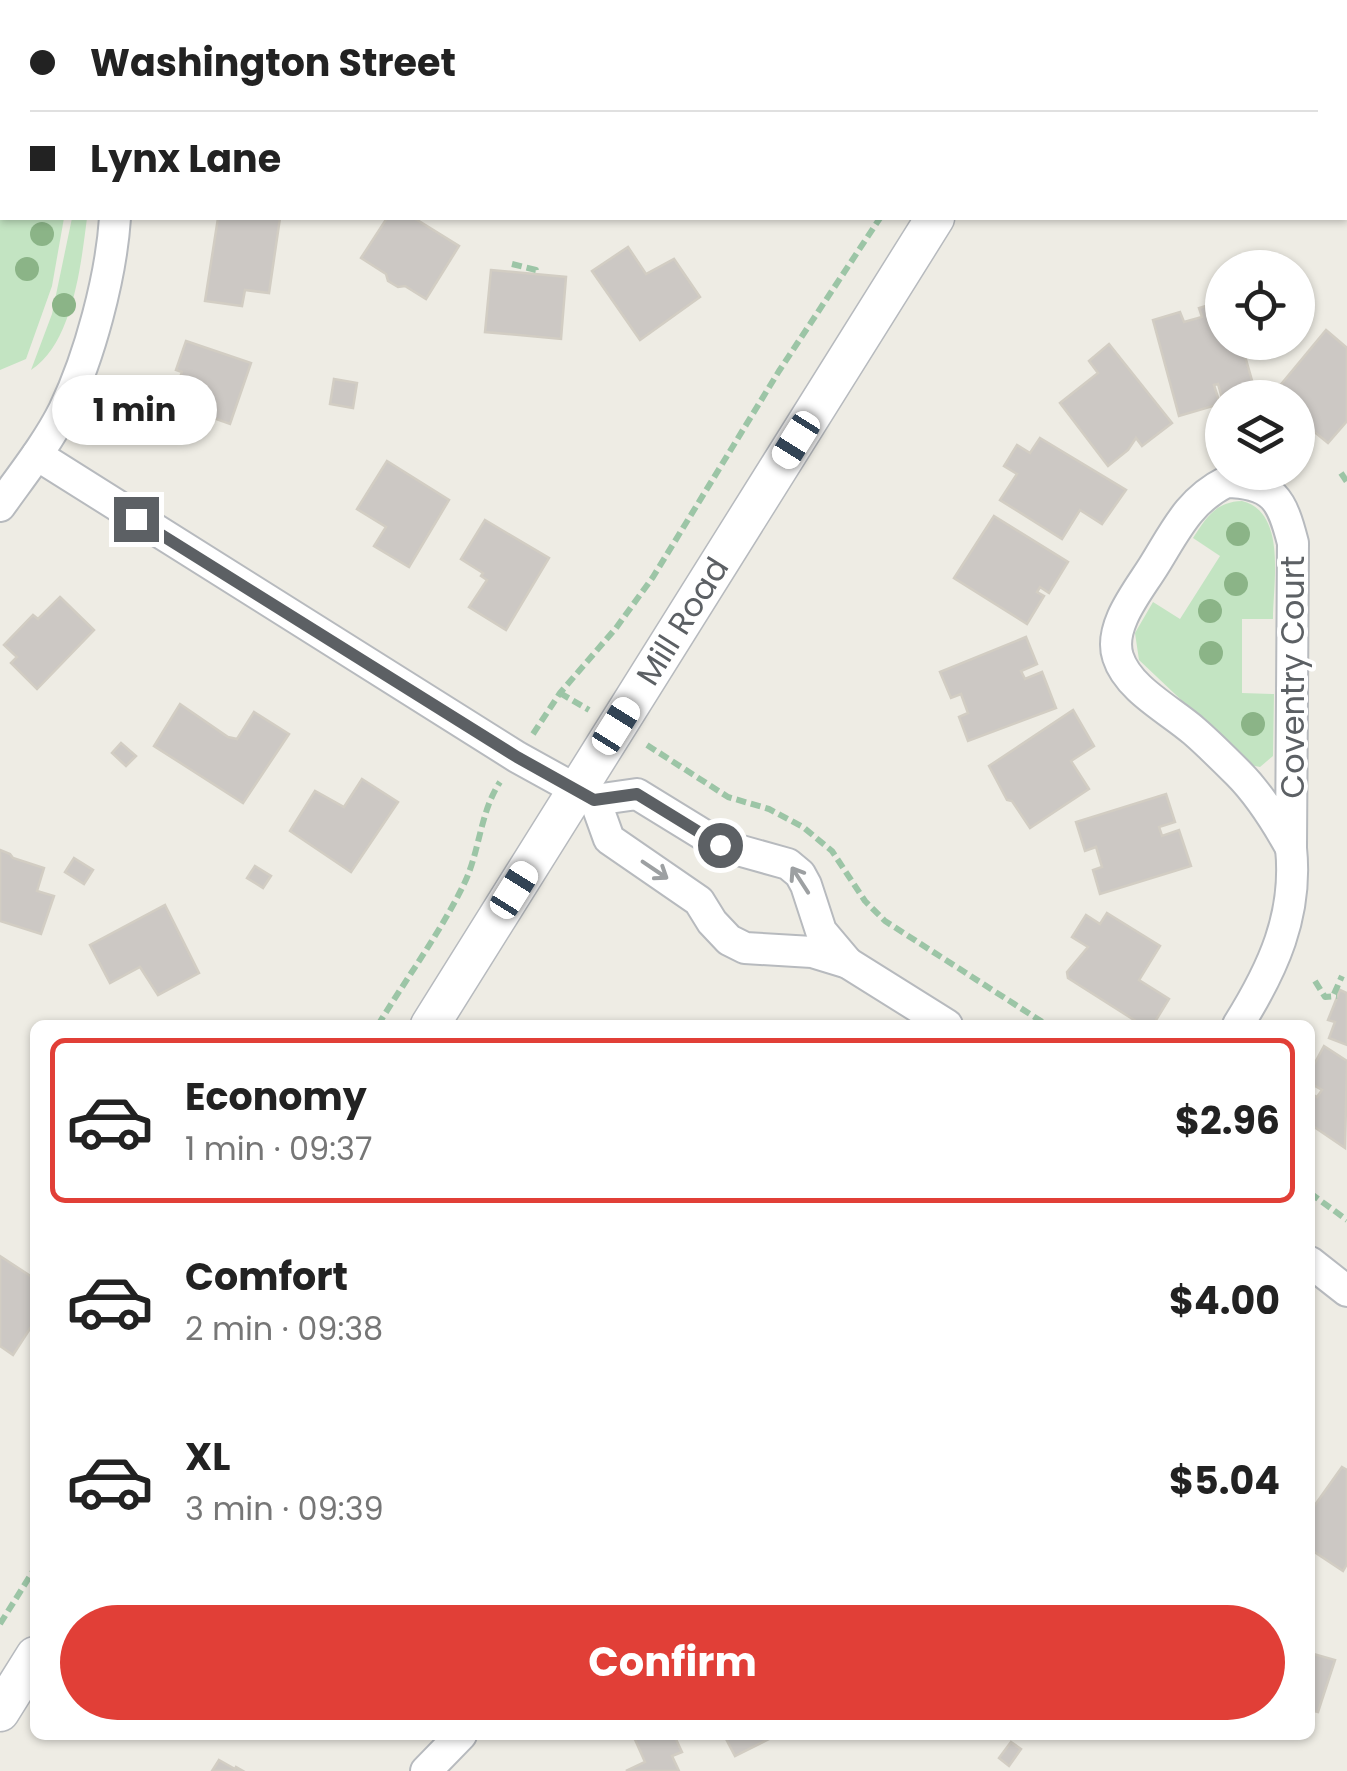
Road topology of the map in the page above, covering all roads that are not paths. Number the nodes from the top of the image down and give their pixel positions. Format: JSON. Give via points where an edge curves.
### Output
{"nodes":[{"id":1,"x":116,"y":220,"type":"edge"},
{"id":2,"x":934,"y":220,"type":"edge"},
{"id":3,"x":37,"y":455,"type":"junction"},
{"id":4,"x":0,"y":506,"type":"edge"},
{"id":5,"x":586,"y":795,"type":"junction"},
{"id":6,"x":1292,"y":848,"type":"junction"},
{"id":7,"x":848,"y":963,"type":"junction"},
{"id":8,"x":433,"y":1020,"type":"edge"},
{"id":9,"x":939,"y":1020,"type":"edge"},
{"id":10,"x":1241,"y":1020,"type":"edge"},
{"id":11,"x":1315,"y":1266,"type":"edge"},
{"id":12,"x":1347,"y":1291,"type":"edge"},
{"id":13,"x":30,"y":1664,"type":"edge"},
{"id":14,"x":0,"y":1712,"type":"edge"},
{"id":15,"x":455,"y":1740,"type":"edge"},
{"id":16,"x":426,"y":1771,"type":"edge"}],
"edges":[{"from":1,"to":3,"type":"street","via":[[96,322],[64,408]]},
{"from":2,"to":5,"type":"street","name":"Mill Road"},
{"from":3,"to":4,"type":"street"},
{"from":3,"to":5,"type":"street"},
{"from":5,"to":7,"type":"street","one_way":true,"via":[[608,839],[699,901],[729,940],[744,948],[812,952]]},
{"from":7,"to":5,"type":"street","one_way":true,"via":[[821,931],[806,886],[788,864],[720,845],[637,794]]},
{"from":5,"to":8,"type":"street","name":"Mill Road"},
{"from":6,"to":6,"type":"street","name":"Coventry Court","via":[[1293,543],[1273,494],[1251,482],[1226,482],[1187,512],[1129,605],[1117,632],[1117,655],[1130,677],[1241,776]]},
{"from":6,"to":10,"type":"street","name":"Coventry Court","via":[[1295,880],[1287,923]]},
{"from":7,"to":9,"type":"street"},
{"from":11,"to":12,"type":"street"},
{"from":13,"to":14,"type":"street"},
{"from":15,"to":16,"type":"street"}]}
